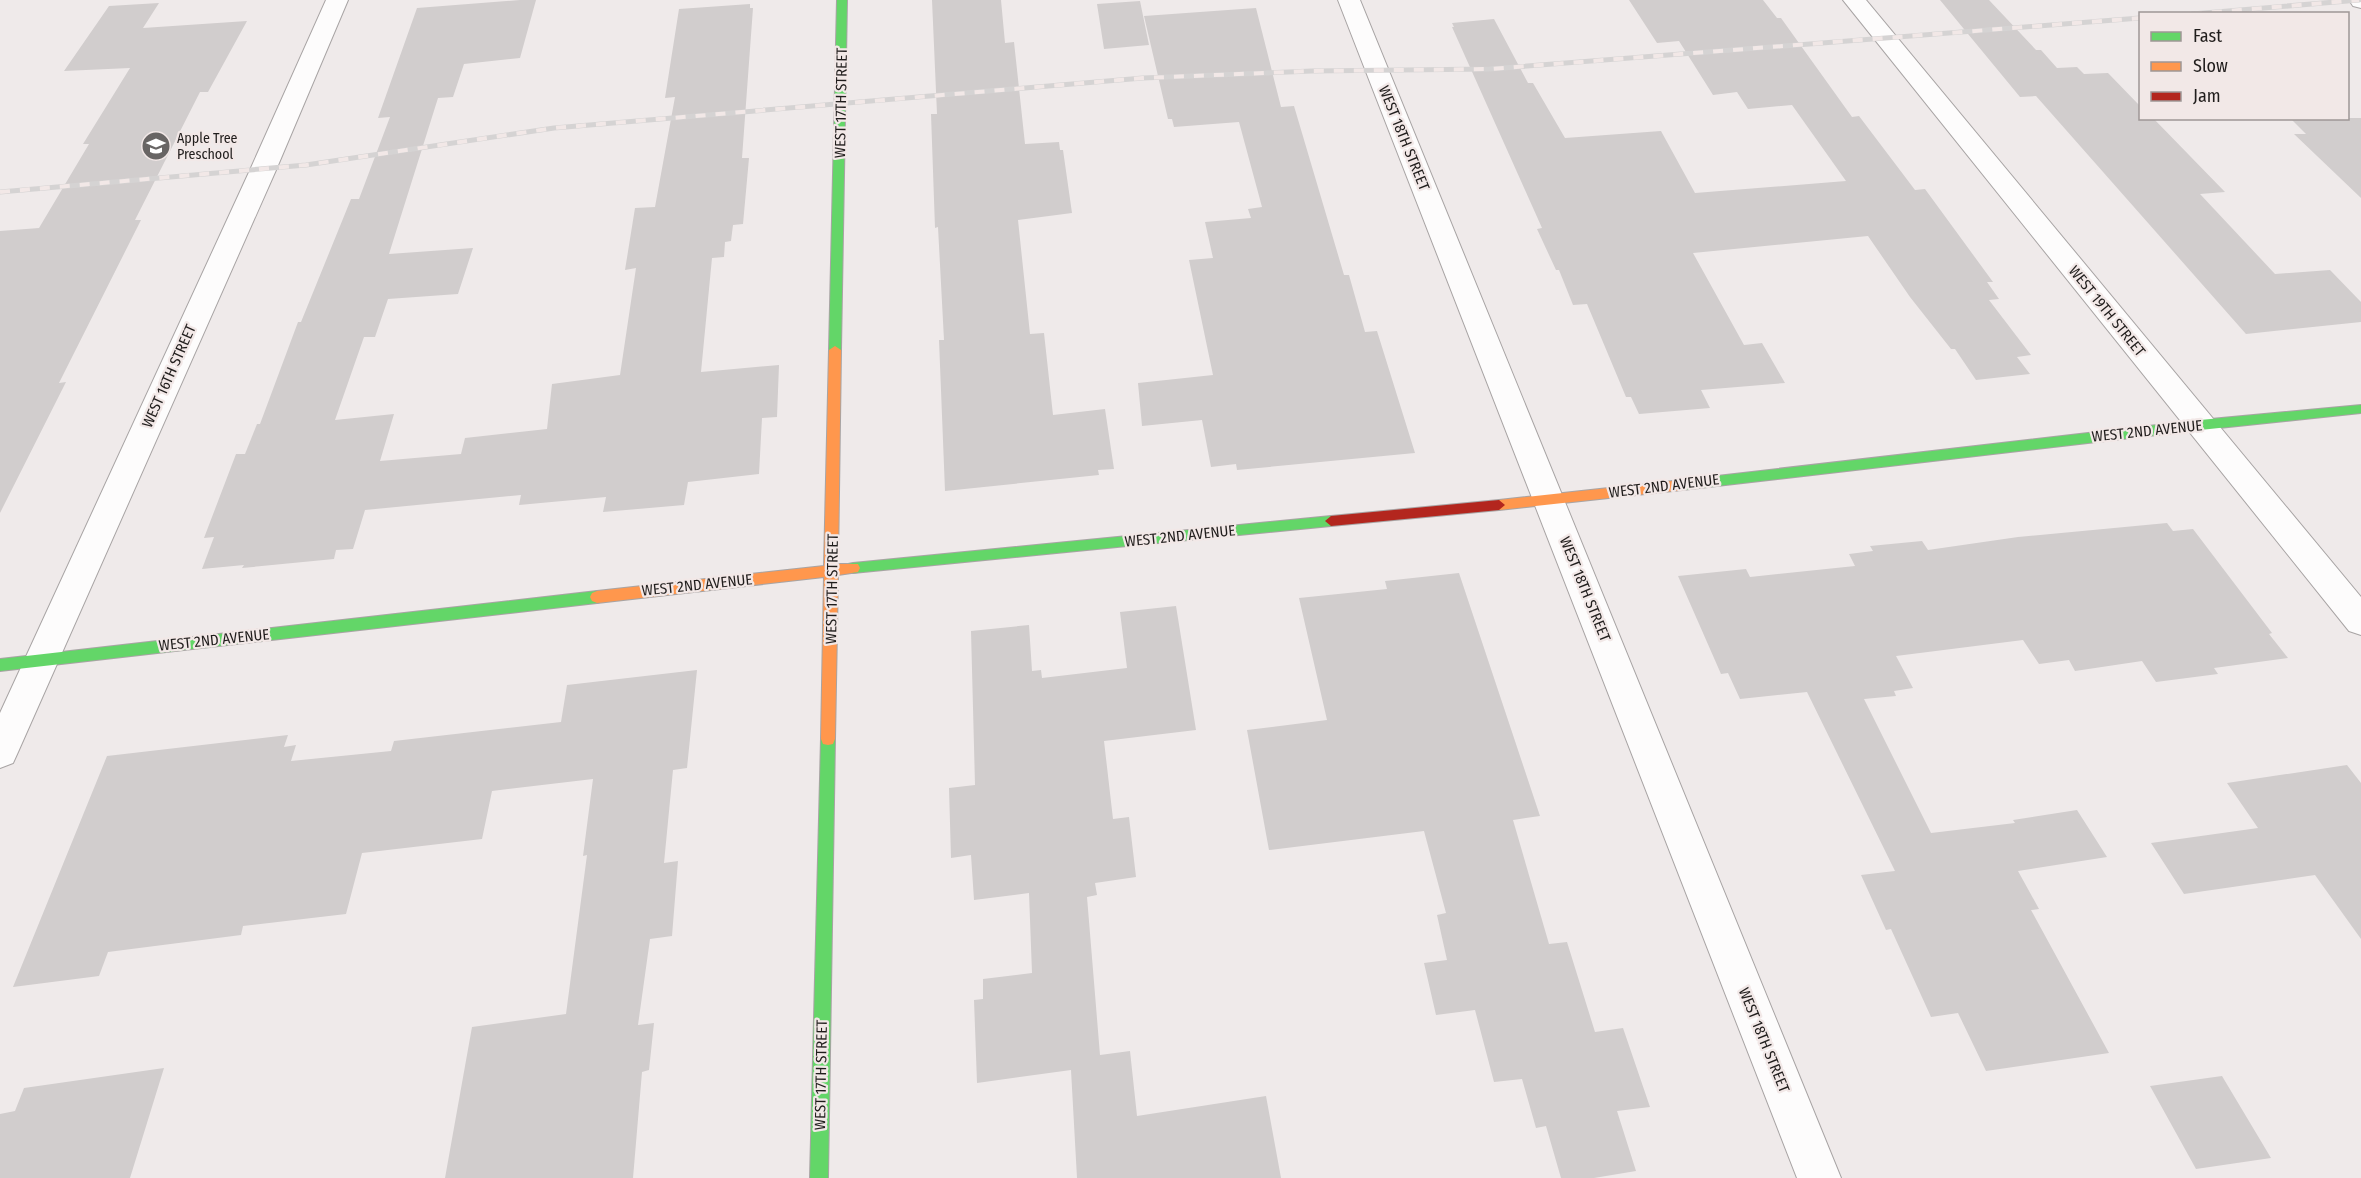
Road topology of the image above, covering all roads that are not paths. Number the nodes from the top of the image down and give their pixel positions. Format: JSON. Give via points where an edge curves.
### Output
{"nodes":[{"id":1,"x":337,"y":0,"type":"edge"},
{"id":2,"x":842,"y":0,"type":"edge"},
{"id":3,"x":1349,"y":0,"type":"edge"},
{"id":4,"x":1854,"y":0,"type":"edge"},
{"id":5,"x":2361,"y":409,"type":"edge"},
{"id":6,"x":2200,"y":425,"type":"junction"},
{"id":7,"x":1549,"y":500,"type":"junction"},
{"id":8,"x":832,"y":570,"type":"junction"},
{"id":9,"x":2361,"y":621,"type":"edge"},
{"id":10,"x":40,"y":660,"type":"junction"},
{"id":11,"x":0,"y":665,"type":"edge"},
{"id":12,"x":0,"y":752,"type":"edge"},
{"id":13,"x":819,"y":1178,"type":"edge"},
{"id":14,"x":1819,"y":1178,"type":"edge"}],
"edges":[{"from":1,"to":10,"type":"street","name":"WEST 16TH STREET","via":[[264,170]]},
{"from":2,"to":8,"type":"street","name":"WEST 17TH STREET"},
{"from":3,"to":7,"type":"street","name":"WEST 18TH STREET"},
{"from":4,"to":6,"type":"street","name":"WEST 19TH STREET"},
{"from":5,"to":6,"type":"street","name":"WEST 2ND AVENUE"},
{"from":6,"to":7,"type":"street","name":"WEST 2ND AVENUE"},
{"from":6,"to":9,"type":"street","name":"WEST 19TH STREET"},
{"from":7,"to":8,"type":"street","name":"WEST 2ND AVENUE"},
{"from":7,"to":14,"type":"street","name":"WEST 18TH STREET"},
{"from":8,"to":10,"type":"street","name":"WEST 2ND AVENUE"},
{"from":8,"to":13,"type":"street","name":"WEST 17TH STREET"},
{"from":10,"to":11,"type":"street","name":"WEST 2ND AVENUE"},
{"from":10,"to":12,"type":"street","name":"WEST 16TH STREET"}]}
